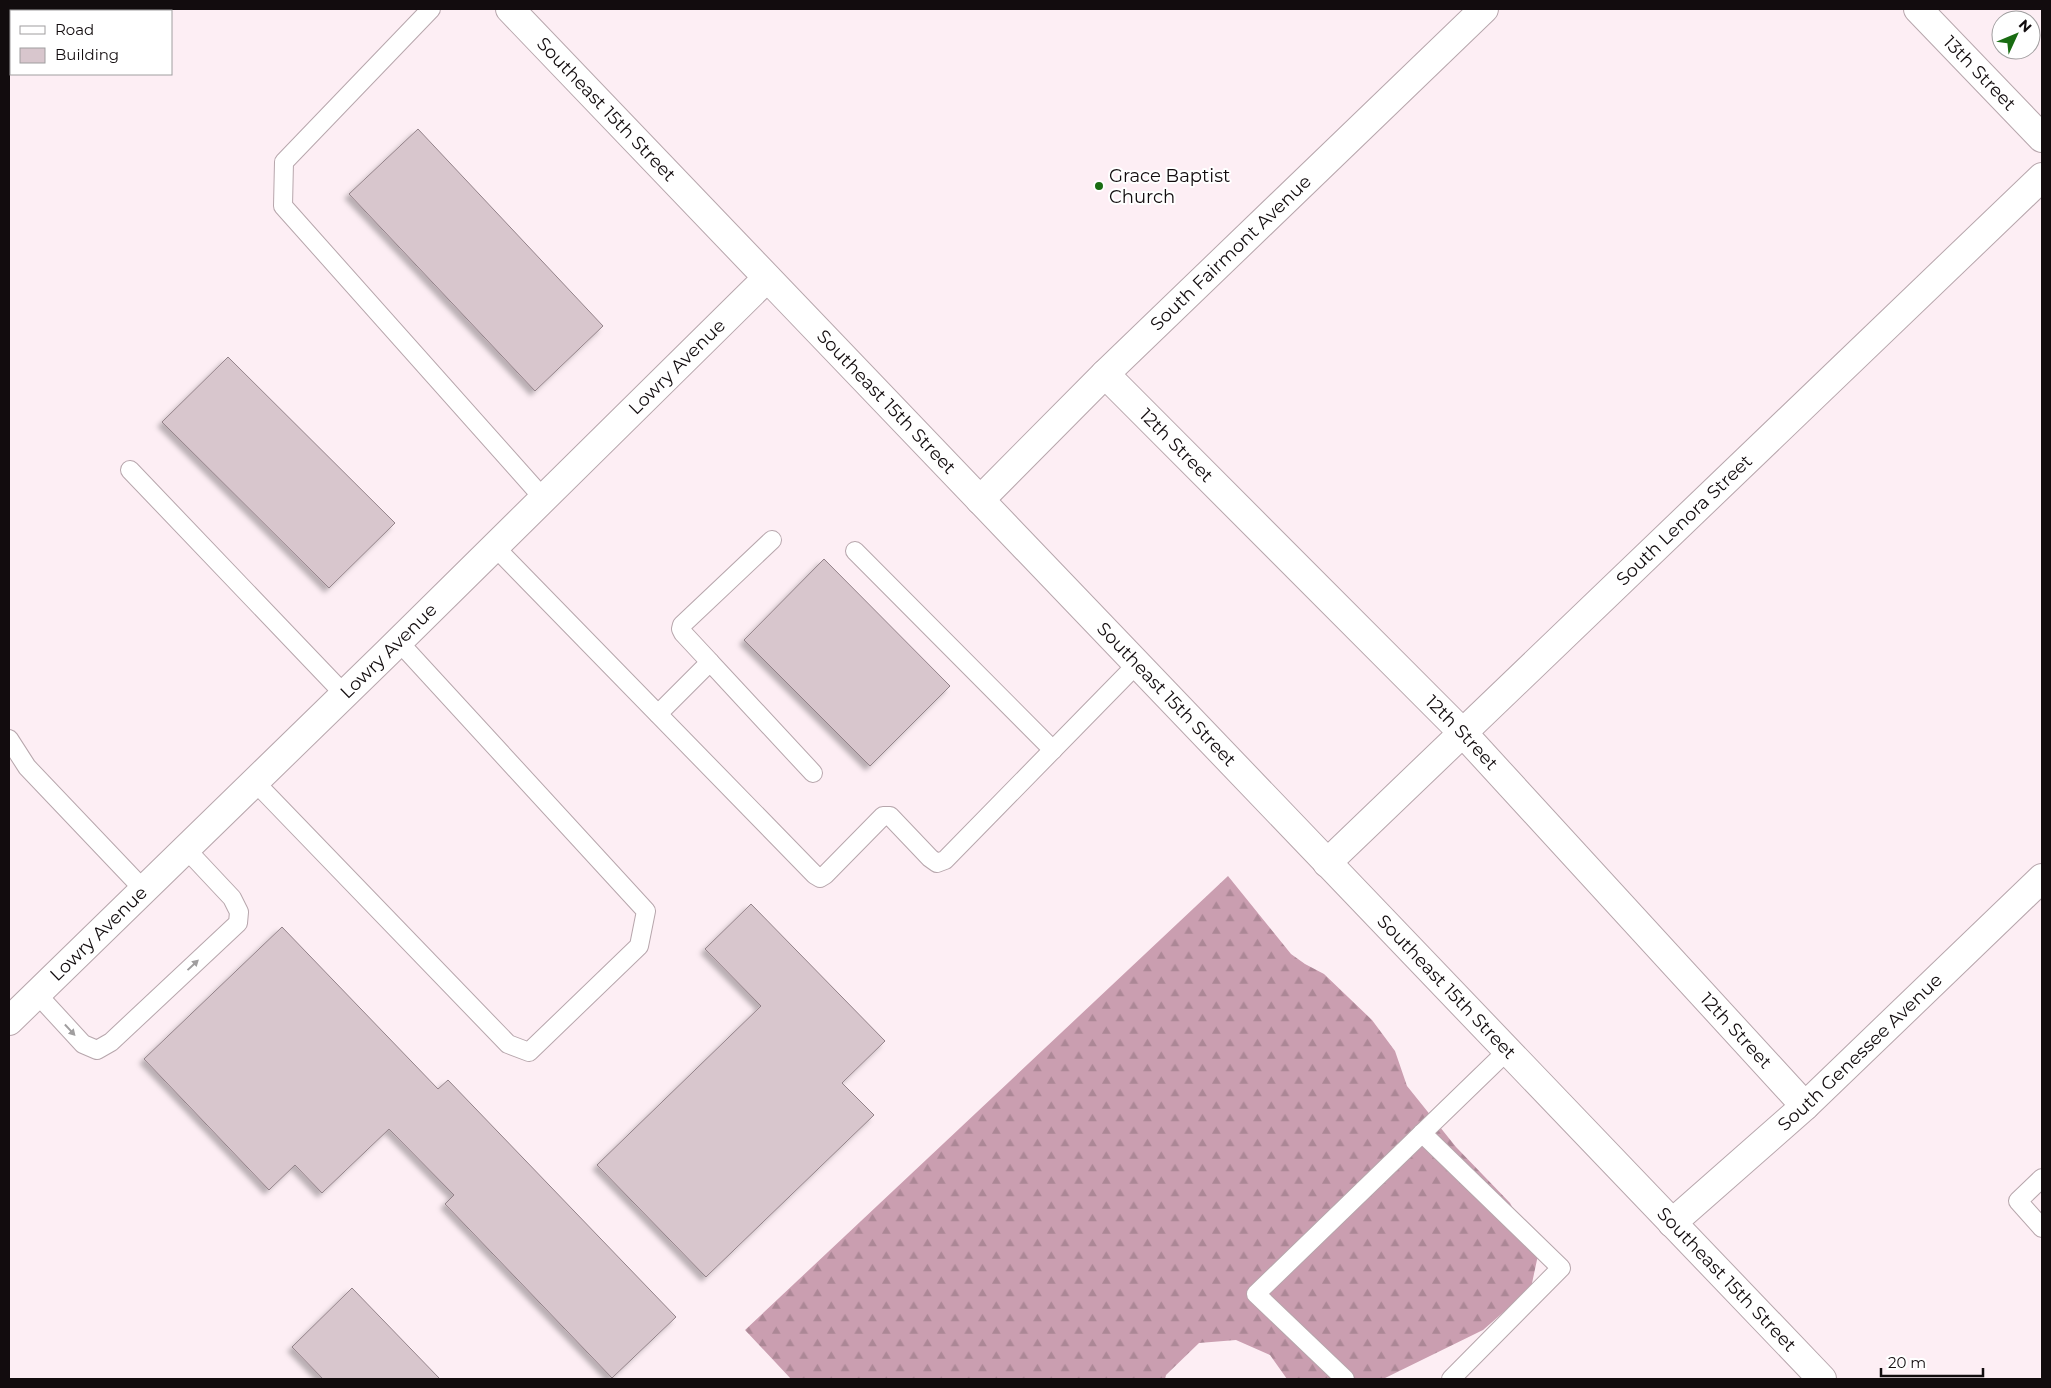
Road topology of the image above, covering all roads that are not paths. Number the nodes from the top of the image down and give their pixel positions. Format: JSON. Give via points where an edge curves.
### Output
{"nodes":[{"id":1,"x":431,"y":9,"type":"edge"},
{"id":2,"x":510,"y":9,"type":"edge"},
{"id":3,"x":1484,"y":9,"type":"edge"},
{"id":4,"x":1918,"y":9,"type":"edge"},
{"id":5,"x":2042,"y":138,"type":"edge"},
{"id":6,"x":2042,"y":177,"type":"edge"},
{"id":7,"x":767,"y":278,"type":"junction"},
{"id":8,"x":1105,"y":374,"type":"junction"},
{"id":9,"x":130,"y":470,"type":"dead end"},
{"id":10,"x":544,"y":499,"type":"junction"},
{"id":11,"x":980,"y":500,"type":"junction"},
{"id":12,"x":772,"y":540,"type":"dead end"},
{"id":13,"x":495,"y":547,"type":"junction"},
{"id":14,"x":855,"y":551,"type":"dead end"},
{"id":15,"x":399,"y":642,"type":"junction"},
{"id":16,"x":710,"y":662,"type":"junction"},
{"id":17,"x":1137,"y":664,"type":"junction"},
{"id":18,"x":344,"y":694,"type":"junction"},
{"id":19,"x":658,"y":714,"type":"junction"},
{"id":20,"x":1462,"y":732,"type":"junction"},
{"id":21,"x":9,"y":739,"type":"edge"},
{"id":22,"x":1053,"y":750,"type":"junction"},
{"id":23,"x":813,"y":774,"type":"dead end"},
{"id":24,"x":255,"y":782,"type":"junction"},
{"id":25,"x":186,"y":849,"type":"junction"},
{"id":26,"x":1326,"y":863,"type":"junction"},
{"id":27,"x":2042,"y":878,"type":"edge"},
{"id":28,"x":144,"y":890,"type":"junction"},
{"id":29,"x":37,"y":994,"type":"junction"},
{"id":30,"x":11,"y":1016,"type":"edge"},
{"id":31,"x":1507,"y":1051,"type":"junction"},
{"id":32,"x":1805,"y":1106,"type":"junction"},
{"id":33,"x":1422,"y":1133,"type":"junction"},
{"id":34,"x":2042,"y":1178,"type":"edge"},
{"id":35,"x":1672,"y":1223,"type":"junction"},
{"id":36,"x":2042,"y":1228,"type":"edge"},
{"id":37,"x":1345,"y":1379,"type":"edge"},
{"id":38,"x":1451,"y":1379,"type":"edge"},
{"id":39,"x":1822,"y":1379,"type":"edge"}],
"edges":[{"from":1,"to":10,"type":"lane","via":[[284,162],[283,206]]},
{"from":2,"to":7,"type":"street","name":"Southeast 15th Street"},
{"from":3,"to":8,"type":"street","name":"South Fairmont Avenue"},
{"from":4,"to":5,"type":"street","name":"13th Street"},
{"from":6,"to":20,"type":"street","name":"South Lenora Street"},
{"from":7,"to":10,"type":"street","name":"Lowry Avenue"},
{"from":7,"to":11,"type":"street","name":"Southeast 15th Street"},
{"from":8,"to":11,"type":"street","name":"South Fairmont Avenue"},
{"from":8,"to":20,"type":"street","name":"12th Street"},
{"from":9,"to":18,"type":"lane"},
{"from":10,"to":13,"type":"street","name":"Lowry Avenue"},
{"from":11,"to":17,"type":"street","name":"Southeast 15th Street"},
{"from":12,"to":16,"type":"lane","via":[[682,625],[683,633]]},
{"from":13,"to":15,"type":"street","name":"Lowry Avenue"},
{"from":13,"to":19,"type":"lane"},
{"from":14,"to":22,"type":"lane"},
{"from":15,"to":18,"type":"street","name":"Lowry Avenue"},
{"from":15,"to":24,"type":"lane","via":[[646,910],[639,946],[529,1052],[508,1044]]},
{"from":16,"to":19,"type":"lane"},
{"from":16,"to":23,"type":"lane"},
{"from":17,"to":22,"type":"lane"},
{"from":17,"to":26,"type":"street","name":"Southeast 15th Street"},
{"from":18,"to":24,"type":"street","name":"Lowry Avenue"},
{"from":19,"to":22,"type":"lane","via":[[820,878],[883,816],[890,816],[937,863],[945,860]]},
{"from":20,"to":26,"type":"street","name":"South Lenora Street"},
{"from":20,"to":32,"type":"street","name":"12th Street"},
{"from":21,"to":28,"type":"lane","via":[[27,767]]},
{"from":24,"to":25,"type":"street","name":"Lowry Avenue"},
{"from":25,"to":28,"type":"street","name":"Lowry Avenue"},
{"from":29,"to":25,"type":"lane","one_way":true,"via":[[83,1044],[97,1050],[111,1042],[238,923],[239,912],[232,898]]},
{"from":26,"to":31,"type":"street","name":"Southeast 15th Street"},
{"from":27,"to":32,"type":"street","name":"South Genessee Avenue"},
{"from":28,"to":29,"type":"street","name":"Lowry Avenue"},
{"from":29,"to":30,"type":"street","name":"Lowry Avenue"},
{"from":31,"to":33,"type":"lane"},
{"from":31,"to":35,"type":"street","name":"Southeast 15th Street"},
{"from":32,"to":35,"type":"street","name":"South Genessee Avenue"},
{"from":33,"to":37,"type":"lane","via":[[1256,1294]]},
{"from":33,"to":38,"type":"lane","via":[[1561,1268]]},
{"from":34,"to":36,"type":"lane","via":[[2018,1201]]},
{"from":35,"to":39,"type":"street","name":"Southeast 15th Street"}]}
